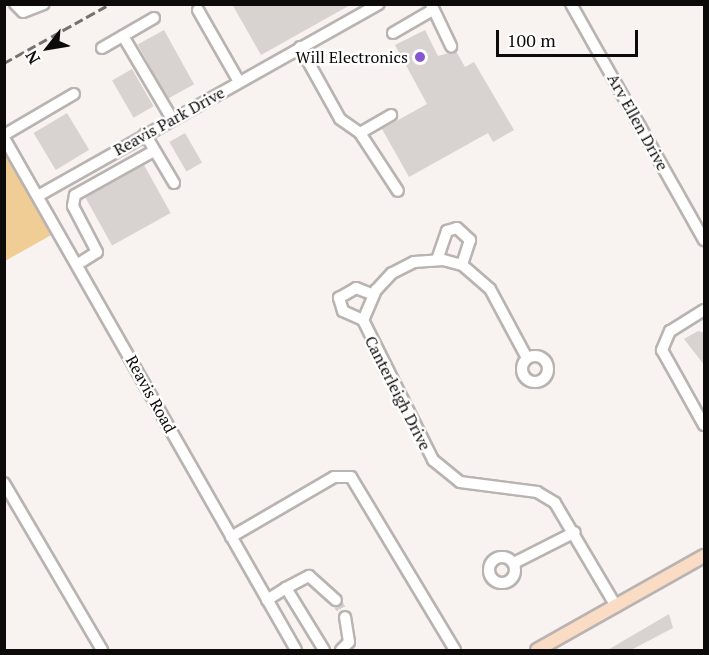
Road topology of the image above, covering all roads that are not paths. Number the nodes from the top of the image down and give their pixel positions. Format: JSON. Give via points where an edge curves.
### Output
{"nodes":[{"id":1,"x":15,"y":4,"type":"edge"},
{"id":2,"x":44,"y":4,"type":"edge"},
{"id":3,"x":379,"y":4,"type":"edge"},
{"id":4,"x":571,"y":4,"type":"edge"},
{"id":5,"x":431,"y":8,"type":"edge"},
{"id":6,"x":198,"y":10,"type":"dead end"},
{"id":7,"x":154,"y":18,"type":"dead end"},
{"id":8,"x":393,"y":33,"type":"dead end"},
{"id":9,"x":123,"y":36,"type":"junction"},
{"id":10,"x":451,"y":46,"type":"dead end"},
{"id":11,"x":102,"y":48,"type":"dead end"},
{"id":12,"x":300,"y":48,"type":"junction"},
{"id":13,"x":239,"y":82,"type":"junction"},
{"id":14,"x":74,"y":94,"type":"dead end"},
{"id":15,"x":391,"y":115,"type":"dead end"},
{"id":16,"x":172,"y":119,"type":"junction"},
{"id":17,"x":360,"y":133,"type":"junction"},
{"id":18,"x":145,"y":134,"type":"junction"},
{"id":19,"x":4,"y":136,"type":"edge"},
{"id":20,"x":154,"y":151,"type":"junction"},
{"id":21,"x":174,"y":183,"type":"dead end"},
{"id":22,"x":398,"y":191,"type":"dead end"},
{"id":23,"x":38,"y":196,"type":"junction"},
{"id":24,"x":705,"y":240,"type":"edge"},
{"id":25,"x":437,"y":260,"type":"junction"},
{"id":26,"x":78,"y":264,"type":"junction"},
{"id":27,"x":462,"y":265,"type":"junction"},
{"id":28,"x":374,"y":295,"type":"junction"},
{"id":29,"x":705,"y":310,"type":"edge"},
{"id":30,"x":363,"y":322,"type":"junction"},
{"id":31,"x":527,"y":358,"type":"dead end"},
{"id":32,"x":705,"y":425,"type":"edge"},
{"id":33,"x":4,"y":483,"type":"edge"},
{"id":34,"x":575,"y":532,"type":"junction"},
{"id":35,"x":231,"y":537,"type":"junction"},
{"id":36,"x":705,"y":556,"type":"edge"},
{"id":37,"x":514,"y":563,"type":"dead end"},
{"id":38,"x":286,"y":588,"type":"junction"},
{"id":39,"x":267,"y":600,"type":"junction"},
{"id":40,"x":336,"y":600,"type":"tunnel mouth"},
{"id":41,"x":616,"y":606,"type":"junction"},
{"id":42,"x":345,"y":616,"type":"tunnel mouth"},
{"id":43,"x":102,"y":651,"type":"edge"},
{"id":44,"x":296,"y":651,"type":"edge"},
{"id":45,"x":324,"y":651,"type":"edge"},
{"id":46,"x":341,"y":651,"type":"edge"},
{"id":47,"x":455,"y":651,"type":"edge"},
{"id":48,"x":537,"y":651,"type":"edge"}],
"edges":[{"from":1,"to":2,"type":"street","via":[[23,12]]},
{"from":3,"to":12,"type":"street","name":"Reavis Park Drive"},
{"from":4,"to":24,"type":"street","name":"Arv Ellen Drive"},
{"from":5,"to":8,"type":"street"},
{"from":5,"to":10,"type":"street"},
{"from":6,"to":13,"type":"street"},
{"from":7,"to":9,"type":"street"},
{"from":9,"to":11,"type":"street"},
{"from":9,"to":16,"type":"street"},
{"from":12,"to":13,"type":"street","name":"Reavis Park Drive"},
{"from":12,"to":17,"type":"street","via":[[340,119]]},
{"from":13,"to":16,"type":"street","name":"Reavis Park Drive"},
{"from":14,"to":19,"type":"street"},
{"from":15,"to":17,"type":"street"},
{"from":16,"to":18,"type":"street","name":"Reavis Park Drive"},
{"from":17,"to":22,"type":"street"},
{"from":18,"to":20,"type":"street"},
{"from":18,"to":23,"type":"street","name":"Reavis Park Drive"},
{"from":19,"to":23,"type":"street","name":"Reavis Road"},
{"from":20,"to":21,"type":"street"},
{"from":20,"to":26,"type":"street","via":[[75,195],[73,206],[97,252]]},
{"from":23,"to":26,"type":"street","name":"Reavis Road"},
{"from":25,"to":27,"type":"street"},
{"from":25,"to":27,"type":"street","via":[[447,231],[457,228],[470,240]]},
{"from":25,"to":28,"type":"street","via":[[414,262],[392,273]]},
{"from":26,"to":35,"type":"street","name":"Reavis Road"},
{"from":27,"to":31,"type":"street","via":[[490,289]]},
{"from":28,"to":30,"type":"street"},
{"from":28,"to":30,"type":"street","name":"Canterleigh Drive","via":[[356,288],[339,298],[343,310]]},
{"from":29,"to":32,"type":"street","via":[[670,331],[662,350]]},
{"from":30,"to":34,"type":"street","name":"Canterleigh Drive","via":[[433,459],[460,482],[537,492],[555,502]]},
{"from":33,"to":43,"type":"street"},
{"from":34,"to":37,"type":"street"},
{"from":34,"to":41,"type":"street","name":"Canterleigh Drive"},
{"from":35,"to":39,"type":"street","name":"Reavis Road"},
{"from":35,"to":47,"type":"street","via":[[334,477],[351,477]]},
{"from":36,"to":41,"type":"main road"},
{"from":38,"to":39,"type":"street"},
{"from":38,"to":40,"type":"street","via":[[309,576]]},
{"from":38,"to":45,"type":"street"},
{"from":39,"to":44,"type":"street","name":"Reavis Road"},
{"from":41,"to":48,"type":"main road"},
{"from":42,"to":46,"type":"street","via":[[349,642]]}]}
